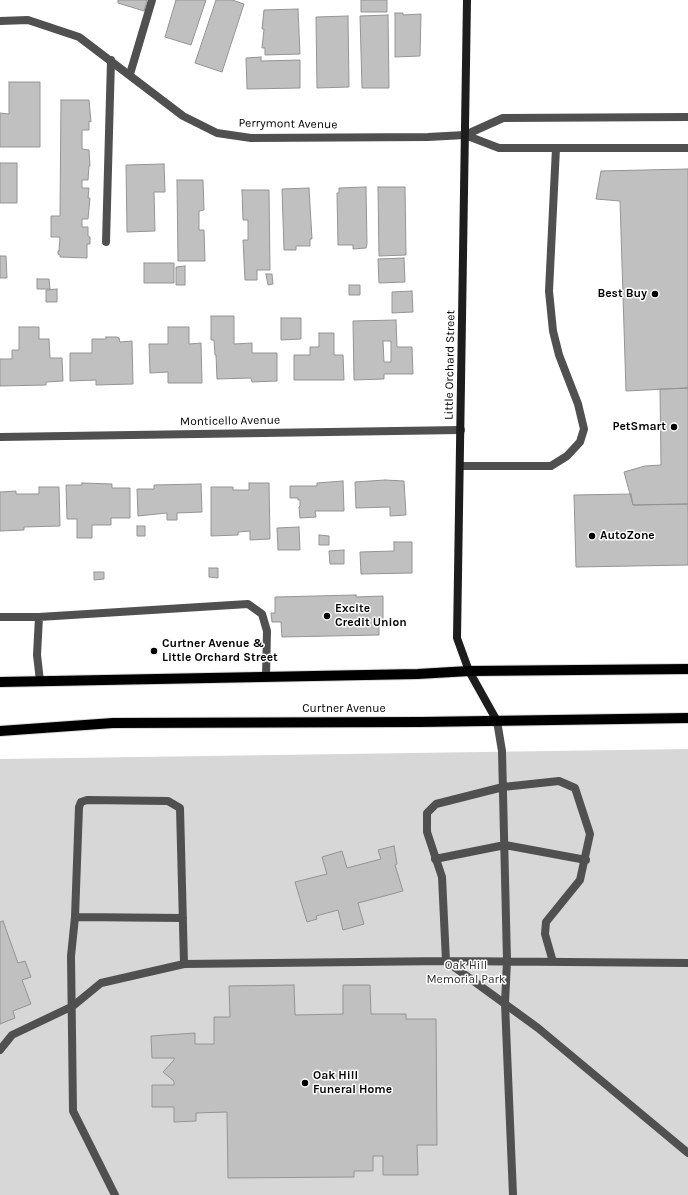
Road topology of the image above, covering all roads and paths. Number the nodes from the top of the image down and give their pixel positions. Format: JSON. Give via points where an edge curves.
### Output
{"nodes":[{"id":1,"x":152,"y":0,"type":"edge"},
{"id":2,"x":467,"y":0,"type":"edge"},
{"id":3,"x":0,"y":21,"type":"edge"},
{"id":4,"x":112,"y":60,"type":"junction"},
{"id":5,"x":130,"y":74,"type":"junction"},
{"id":6,"x":688,"y":117,"type":"edge"},
{"id":7,"x":465,"y":135,"type":"junction"},
{"id":8,"x":556,"y":148,"type":"junction"},
{"id":9,"x":688,"y":148,"type":"edge"},
{"id":10,"x":106,"y":242,"type":"dead end"},
{"id":11,"x":461,"y":430,"type":"junction"},
{"id":12,"x":0,"y":437,"type":"edge"},
{"id":13,"x":461,"y":466,"type":"junction"},
{"id":14,"x":0,"y":617,"type":"edge"},
{"id":15,"x":39,"y":617,"type":"junction"},
{"id":16,"x":688,"y":669,"type":"edge"},
{"id":17,"x":469,"y":672,"type":"junction"},
{"id":18,"x":266,"y":676,"type":"junction"},
{"id":19,"x":40,"y":681,"type":"junction"},
{"id":20,"x":0,"y":682,"type":"edge"},
{"id":21,"x":688,"y":718,"type":"edge"},
{"id":22,"x":497,"y":720,"type":"junction"},
{"id":23,"x":0,"y":731,"type":"edge"},
{"id":24,"x":503,"y":787,"type":"junction"},
{"id":25,"x":505,"y":845,"type":"junction"},
{"id":26,"x":435,"y":859,"type":"junction"},
{"id":27,"x":586,"y":860,"type":"junction"},
{"id":28,"x":75,"y":917,"type":"junction"},
{"id":29,"x":183,"y":918,"type":"junction"},
{"id":30,"x":446,"y":961,"type":"junction"},
{"id":31,"x":507,"y":961,"type":"junction"},
{"id":32,"x":553,"y":962,"type":"junction"},
{"id":33,"x":688,"y":963,"type":"edge"},
{"id":34,"x":184,"y":964,"type":"junction"},
{"id":35,"x":505,"y":1003,"type":"junction"},
{"id":36,"x":73,"y":1006,"type":"junction"},
{"id":37,"x":0,"y":1050,"type":"edge"},
{"id":38,"x":688,"y":1153,"type":"edge"},
{"id":39,"x":115,"y":1195,"type":"edge"},
{"id":40,"x":513,"y":1195,"type":"edge"}],
"edges":[{"from":1,"to":5,"type":"street"},
{"from":2,"to":7,"type":"street","name":"Little Orchard Street"},
{"from":3,"to":4,"type":"street","name":"Perrymont Avenue","via":[[28,20],[79,37]]},
{"from":4,"to":5,"type":"street","name":"Perrymont Avenue"},
{"from":4,"to":10,"type":"street"},
{"from":5,"to":7,"type":"street","name":"Perrymont Avenue","via":[[183,116],[217,133],[251,138]]},
{"from":6,"to":7,"type":"street","via":[[502,118]]},
{"from":7,"to":8,"type":"street","via":[[499,148]]},
{"from":7,"to":11,"type":"street","name":"Little Orchard Street"},
{"from":8,"to":9,"type":"street"},
{"from":8,"to":13,"type":"street","via":[[549,291],[552,331],[578,404],[584,429],[580,442],[567,456],[550,466]]},
{"from":11,"to":12,"type":"street","name":"Monticello Avenue"},
{"from":11,"to":13,"type":"street","name":"Little Orchard Street"},
{"from":13,"to":17,"type":"street","name":"Little Orchard Street","via":[[457,638]]},
{"from":14,"to":15,"type":"street"},
{"from":15,"to":18,"type":"street","via":[[248,604],[262,614],[267,631]]},
{"from":15,"to":19,"type":"street"},
{"from":16,"to":17,"type":"main road"},
{"from":17,"to":18,"type":"main road"},
{"from":17,"to":22,"type":"street","name":"Little Orchard Street"},
{"from":18,"to":19,"type":"main road"},
{"from":19,"to":20,"type":"main road"},
{"from":21,"to":22,"type":"main road","name":"Curtner Avenue"},
{"from":22,"to":23,"type":"main road","name":"Curtner Avenue","via":[[113,723]]},
{"from":22,"to":24,"type":"street","via":[[502,751]]},
{"from":24,"to":25,"type":"street"},
{"from":24,"to":26,"type":"street","via":[[436,804],[427,813],[427,832]]},
{"from":24,"to":27,"type":"street","via":[[559,781],[575,788],[590,834]]},
{"from":25,"to":26,"type":"street"},
{"from":25,"to":27,"type":"street"},
{"from":25,"to":31,"type":"street"},
{"from":26,"to":30,"type":"street","via":[[442,877]]},
{"from":27,"to":32,"type":"street","via":[[580,880],[546,922],[545,934]]},
{"from":28,"to":29,"type":"street"},
{"from":28,"to":29,"type":"street","via":[[81,802],[132,799],[168,801],[180,808]]},
{"from":28,"to":36,"type":"street","via":[[71,956]]},
{"from":29,"to":34,"type":"street"},
{"from":30,"to":31,"type":"street"},
{"from":30,"to":34,"type":"street"},
{"from":30,"to":35,"type":"street"},
{"from":31,"to":32,"type":"street"},
{"from":31,"to":35,"type":"street"},
{"from":32,"to":33,"type":"street"},
{"from":34,"to":36,"type":"street","via":[[101,983]]},
{"from":35,"to":38,"type":"street"},
{"from":35,"to":40,"type":"street"},
{"from":36,"to":37,"type":"street","via":[[12,1035]]},
{"from":36,"to":39,"type":"street","via":[[73,1111]]}]}
